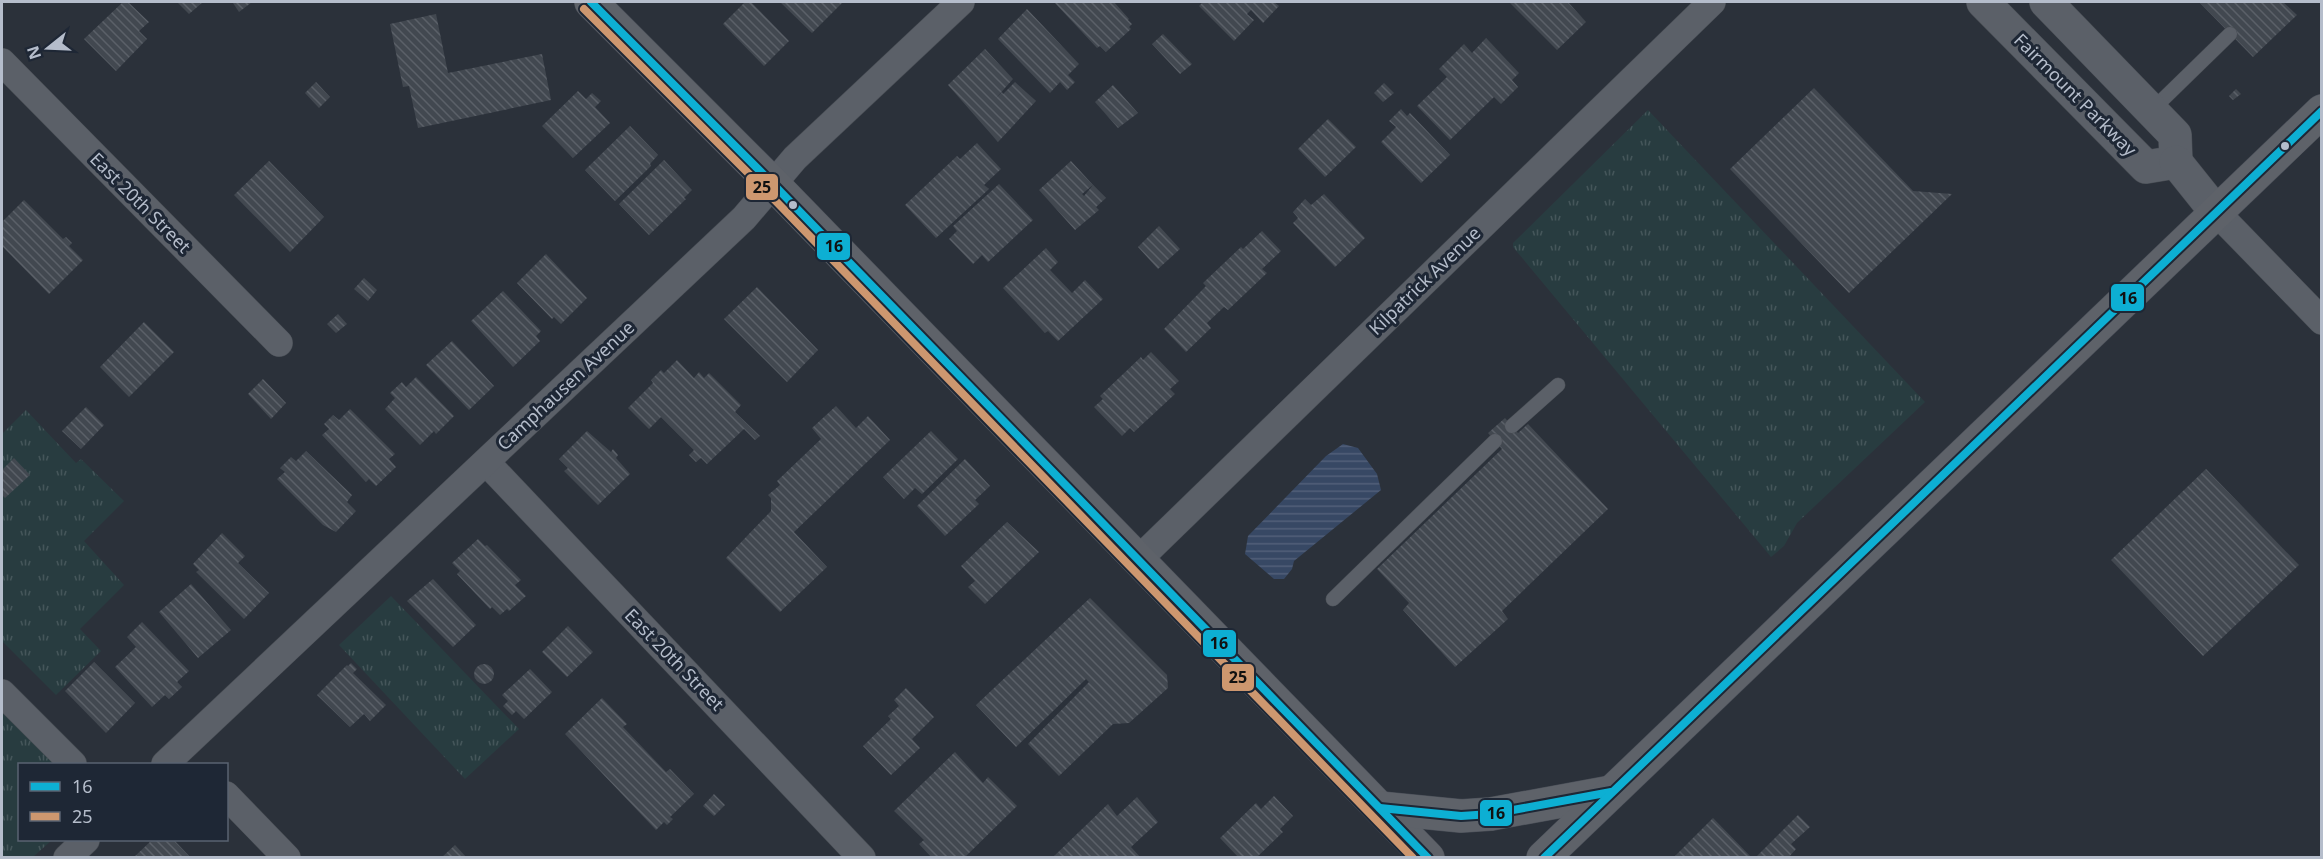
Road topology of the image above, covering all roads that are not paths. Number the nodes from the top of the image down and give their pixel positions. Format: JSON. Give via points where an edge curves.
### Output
{"nodes":[{"id":1,"x":591,"y":2,"type":"edge"},
{"id":2,"x":961,"y":2,"type":"edge"},
{"id":3,"x":1712,"y":2,"type":"edge"},
{"id":4,"x":1983,"y":2,"type":"edge"},
{"id":5,"x":2046,"y":2,"type":"edge"},
{"id":6,"x":2230,"y":34,"type":"dead end"},
{"id":7,"x":2,"y":62,"type":"edge"},
{"id":8,"x":2151,"y":111,"type":"junction"},
{"id":9,"x":2322,"y":111,"type":"edge"},
{"id":10,"x":2176,"y":162,"type":"junction"},
{"id":11,"x":773,"y":184,"type":"junction"},
{"id":12,"x":2217,"y":212,"type":"junction"},
{"id":13,"x":2322,"y":321,"type":"edge"},
{"id":14,"x":279,"y":343,"type":"dead end"},
{"id":15,"x":1558,"y":385,"type":"dead end"},
{"id":16,"x":1512,"y":426,"type":"dead end"},
{"id":17,"x":1495,"y":441,"type":"dead end"},
{"id":18,"x":486,"y":462,"type":"junction"},
{"id":19,"x":1138,"y":560,"type":"junction"},
{"id":20,"x":1334,"y":599,"type":"dead end"},
{"id":21,"x":2,"y":693,"type":"edge"},
{"id":22,"x":181,"y":759,"type":"edge"},
{"id":23,"x":71,"y":763,"type":"edge"},
{"id":24,"x":1611,"y":792,"type":"junction"},
{"id":25,"x":228,"y":797,"type":"edge"},
{"id":26,"x":1380,"y":808,"type":"junction"},
{"id":27,"x":85,"y":841,"type":"edge"},
{"id":28,"x":67,"y":858,"type":"edge"},
{"id":29,"x":286,"y":858,"type":"edge"},
{"id":30,"x":862,"y":858,"type":"edge"},
{"id":31,"x":1428,"y":858,"type":"edge"},
{"id":32,"x":1543,"y":858,"type":"edge"}],
"edges":[{"from":1,"to":11,"type":"main road"},
{"from":2,"to":11,"type":"street","name":"Camphausen Avenue","via":[[795,158]]},
{"from":3,"to":19,"type":"street","name":"Kilpatrick Avenue"},
{"from":4,"to":10,"type":"street","name":"Fairmount Parkway","via":[[2146,167]]},
{"from":5,"to":8,"type":"street"},
{"from":6,"to":8,"type":"lane"},
{"from":7,"to":14,"type":"street","name":"East 20th Street"},
{"from":8,"to":10,"type":"street","via":[[2175,135]]},
{"from":9,"to":12,"type":"main road"},
{"from":10,"to":12,"type":"street"},
{"from":11,"to":18,"type":"street","name":"Camphausen Avenue","via":[[744,218]]},
{"from":11,"to":19,"type":"main road"},
{"from":12,"to":13,"type":"street"},
{"from":12,"to":24,"type":"main road"},
{"from":15,"to":16,"type":"lane"},
{"from":17,"to":20,"type":"lane"},
{"from":18,"to":22,"type":"street","name":"Camphausen Avenue"},
{"from":18,"to":30,"type":"street","name":"East 20th Street"},
{"from":19,"to":26,"type":"main road"},
{"from":21,"to":23,"type":"street"},
{"from":24,"to":26,"type":"main road","via":[[1491,814]]},
{"from":24,"to":32,"type":"main road"},
{"from":25,"to":29,"type":"street"},
{"from":26,"to":31,"type":"main road"},
{"from":27,"to":28,"type":"street"}]}
